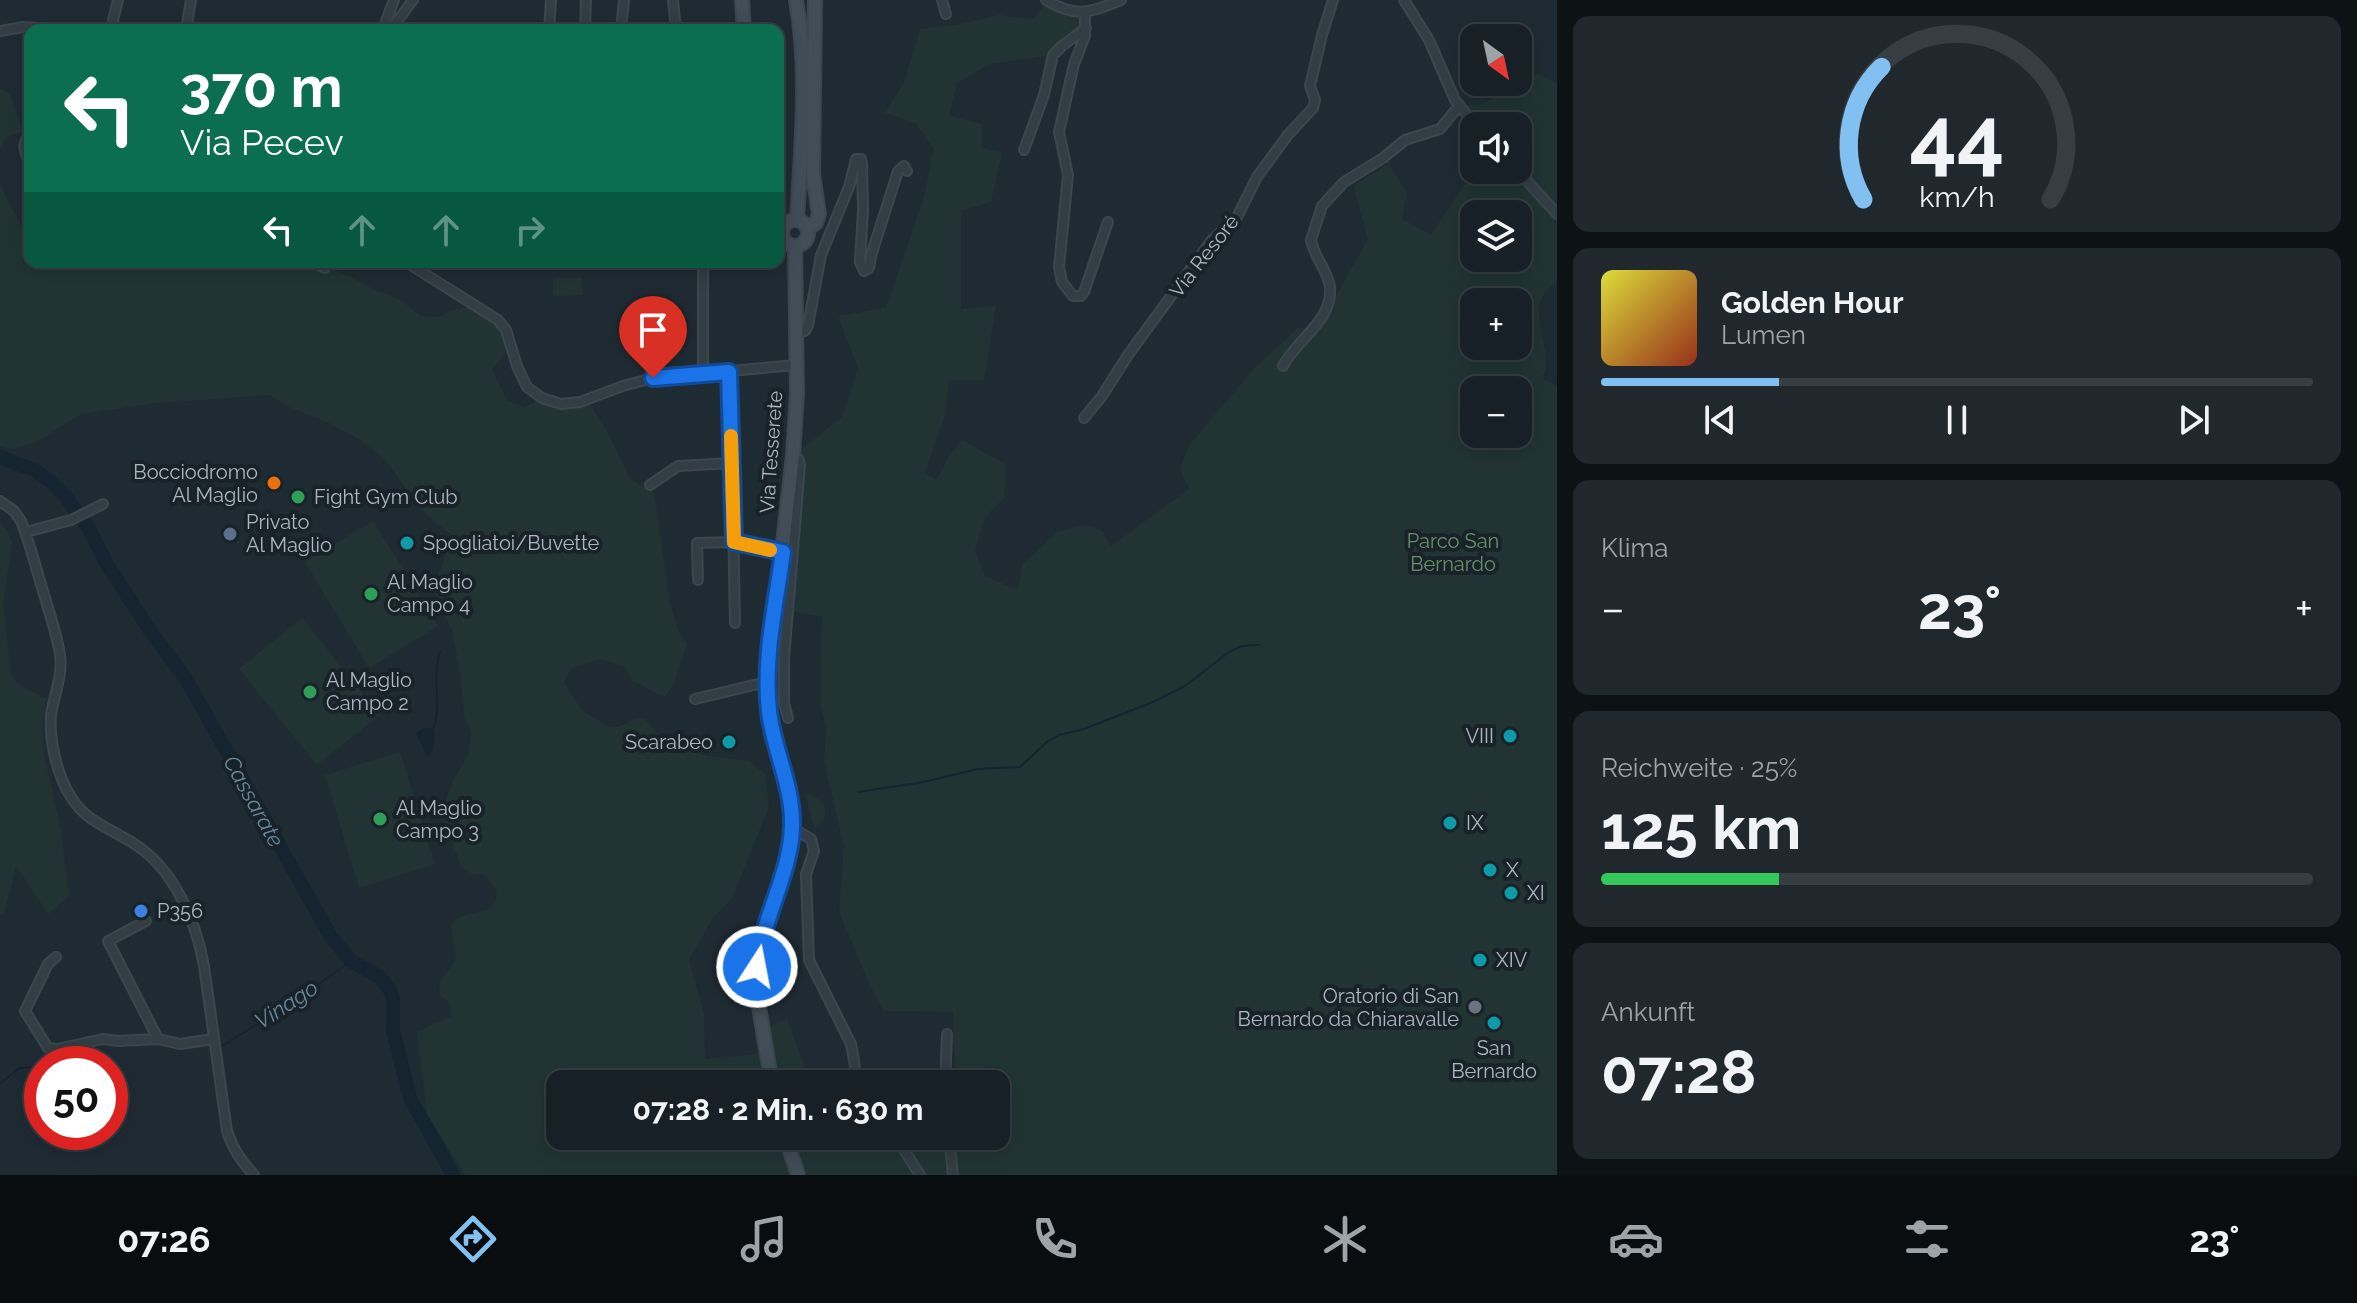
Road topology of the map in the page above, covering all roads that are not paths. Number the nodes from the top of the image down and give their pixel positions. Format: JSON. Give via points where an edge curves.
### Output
{"nodes":[{"id":1,"x":118,"y":0,"type":"edge"},
{"id":2,"x":191,"y":0,"type":"edge"},
{"id":3,"x":394,"y":0,"type":"edge"},
{"id":4,"x":413,"y":0,"type":"edge"},
{"id":5,"x":551,"y":0,"type":"edge"},
{"id":6,"x":586,"y":0,"type":"edge"},
{"id":7,"x":624,"y":0,"type":"edge"},
{"id":8,"x":673,"y":0,"type":"edge"},
{"id":9,"x":742,"y":0,"type":"edge"},
{"id":10,"x":796,"y":0,"type":"edge"},
{"id":11,"x":815,"y":0,"type":"edge"},
{"id":12,"x":942,"y":0,"type":"edge"},
{"id":13,"x":1046,"y":0,"type":"edge"},
{"id":14,"x":1121,"y":0,"type":"edge"},
{"id":15,"x":1333,"y":0,"type":"edge"},
{"id":16,"x":1404,"y":0,"type":"edge"},
{"id":17,"x":1099,"y":4,"type":"edge"},
{"id":18,"x":1085,"y":13,"type":"junction"},
{"id":19,"x":946,"y":14,"type":"dead end"},
{"id":20,"x":114,"y":24,"type":"edge"},
{"id":21,"x":187,"y":24,"type":"edge"},
{"id":22,"x":385,"y":24,"type":"edge"},
{"id":23,"x":396,"y":24,"type":"edge"},
{"id":24,"x":549,"y":24,"type":"edge"},
{"id":25,"x":585,"y":24,"type":"edge"},
{"id":26,"x":622,"y":24,"type":"edge"},
{"id":27,"x":675,"y":24,"type":"edge"},
{"id":28,"x":744,"y":24,"type":"edge"},
{"id":29,"x":24,"y":27,"type":"edge"},
{"id":30,"x":1086,"y":28,"type":"junction"},
{"id":31,"x":0,"y":31,"type":"edge"},
{"id":32,"x":1459,"y":106,"type":"junction"},
{"id":33,"x":1464,"y":112,"type":"edge"},
{"id":34,"x":1024,"y":150,"type":"dead end"},
{"id":35,"x":907,"y":171,"type":"dead end"},
{"id":36,"x":1530,"y":184,"type":"edge"},
{"id":37,"x":1557,"y":214,"type":"edge"},
{"id":38,"x":1108,"y":222,"type":"dead end"},
{"id":39,"x":802,"y":224,"type":"junction"},
{"id":40,"x":784,"y":228,"type":"edge"},
{"id":41,"x":784,"y":238,"type":"edge"},
{"id":42,"x":795,"y":246,"type":"junction"},
{"id":43,"x":416,"y":268,"type":"edge"},
{"id":44,"x":703,"y":268,"type":"edge"},
{"id":45,"x":654,"y":305,"type":"dead end"},
{"id":46,"x":796,"y":333,"type":"junction"},
{"id":47,"x":796,"y":365,"type":"junction"},
{"id":48,"x":1283,"y":366,"type":"dead end"},
{"id":49,"x":729,"y":372,"type":"junction"},
{"id":50,"x":703,"y":373,"type":"junction"},
{"id":51,"x":653,"y":378,"type":"junction"},
{"id":52,"x":1084,"y":418,"type":"dead end"},
{"id":53,"x":793,"y":456,"type":"junction"},
{"id":54,"x":732,"y":463,"type":"junction"},
{"id":55,"x":650,"y":485,"type":"dead end"},
{"id":56,"x":0,"y":501,"type":"edge"},
{"id":57,"x":103,"y":504,"type":"dead end"},
{"id":58,"x":26,"y":532,"type":"junction"},
{"id":59,"x":734,"y":542,"type":"junction"},
{"id":60,"x":783,"y":552,"type":"junction"},
{"id":61,"x":698,"y":580,"type":"dead end"},
{"id":62,"x":735,"y":623,"type":"dead end"},
{"id":63,"x":767,"y":682,"type":"junction"},
{"id":64,"x":695,"y":699,"type":"dead end"},
{"id":65,"x":788,"y":718,"type":"dead end"},
{"id":66,"x":792,"y":828,"type":"junction"},
{"id":67,"x":146,"y":921,"type":"dead end"},
{"id":68,"x":56,"y":957,"type":"dead end"},
{"id":69,"x":947,"y":1034,"type":"dead end"},
{"id":70,"x":158,"y":1039,"type":"junction"},
{"id":71,"x":214,"y":1042,"type":"junction"},
{"id":72,"x":770,"y":1070,"type":"edge"},
{"id":73,"x":856,"y":1070,"type":"edge"},
{"id":74,"x":946,"y":1070,"type":"edge"},
{"id":75,"x":790,"y":1150,"type":"edge"},
{"id":76,"x":904,"y":1150,"type":"edge"},
{"id":77,"x":950,"y":1150,"type":"edge"},
{"id":78,"x":254,"y":1175,"type":"edge"},
{"id":79,"x":798,"y":1175,"type":"edge"},
{"id":80,"x":920,"y":1175,"type":"edge"},
{"id":81,"x":953,"y":1175,"type":"edge"}],
"edges":[{"from":1,"to":20,"type":"street"},
{"from":2,"to":21,"type":"street"},
{"from":3,"to":22,"type":"street"},
{"from":4,"to":23,"type":"street"},
{"from":5,"to":24,"type":"street"},
{"from":6,"to":25,"type":"street"},
{"from":7,"to":26,"type":"street"},
{"from":8,"to":27,"type":"street"},
{"from":9,"to":28,"type":"main road"},
{"from":10,"to":39,"type":"main road","via":[[802,47]]},
{"from":11,"to":39,"type":"main road","via":[[813,174],[819,214],[816,223]]},
{"from":12,"to":19,"type":"street"},
{"from":13,"to":18,"type":"street"},
{"from":14,"to":17,"type":"street"},
{"from":15,"to":52,"type":"street","name":"Via Resoré","via":[[1310,86],[1313,108],[1257,177],[1237,217],[1212,240]]},
{"from":16,"to":32,"type":"street"},
{"from":17,"to":18,"type":"street"},
{"from":18,"to":30,"type":"street"},
{"from":29,"to":31,"type":"street"},
{"from":30,"to":34,"type":"street","via":[[1053,55]]},
{"from":30,"to":38,"type":"street","via":[[1059,132],[1068,175],[1059,267],[1071,296],[1084,292]]},
{"from":32,"to":33,"type":"street"},
{"from":32,"to":48,"type":"street","via":[[1440,129],[1405,140],[1349,178],[1322,206],[1311,240],[1330,283],[1330,297],[1315,328]]},
{"from":35,"to":46,"type":"street","via":[[904,166],[898,171],[864,271],[862,163],[856,159],[821,255],[808,326]]},
{"from":36,"to":37,"type":"street"},
{"from":39,"to":40,"type":"main road"},
{"from":39,"to":42,"type":"main road","via":[[806,240]]},
{"from":41,"to":42,"type":"main road"},
{"from":42,"to":46,"type":"main road","name":"Via Tesserete"},
{"from":43,"to":51,"type":"street","via":[[498,320],[527,387],[542,398],[580,402]]},
{"from":44,"to":50,"type":"street"},
{"from":45,"to":51,"type":"street"},
{"from":46,"to":47,"type":"main road","name":"Via Tesserete"},
{"from":47,"to":49,"type":"street"},
{"from":47,"to":53,"type":"main road","name":"Via Tesserete"},
{"from":49,"to":50,"type":"street"},
{"from":49,"to":54,"type":"street"},
{"from":50,"to":51,"type":"street"},
{"from":53,"to":60,"type":"main road","name":"Via Tesserete"},
{"from":53,"to":65,"type":"street","via":[[800,465],[784,659]]},
{"from":54,"to":55,"type":"street","via":[[678,466]]},
{"from":54,"to":59,"type":"street"},
{"from":56,"to":58,"type":"street","via":[[14,511]]},
{"from":57,"to":58,"type":"street","via":[[71,520]]},
{"from":58,"to":71,"type":"street","via":[[60,658],[51,726],[61,776],[81,810],[145,851],[170,880],[198,940]]},
{"from":59,"to":60,"type":"street"},
{"from":59,"to":61,"type":"street","via":[[697,543]]},
{"from":59,"to":62,"type":"street"},
{"from":60,"to":63,"type":"main road","name":"Via Tesserete"},
{"from":63,"to":64,"type":"street"},
{"from":63,"to":66,"type":"main road","name":"Via Tesserete"},
{"from":66,"to":72,"type":"main road","name":"Via Tesserete","via":[[757,967]]},
{"from":66,"to":73,"type":"street","via":[[811,839],[814,847],[806,874],[809,960],[851,1044]]},
{"from":67,"to":70,"type":"street","via":[[108,941]]},
{"from":68,"to":70,"type":"street","via":[[25,1011],[48,1048],[103,1039]]},
{"from":69,"to":74,"type":"street"},
{"from":70,"to":71,"type":"street"},
{"from":71,"to":78,"type":"street","via":[[227,1131]]},
{"from":75,"to":79,"type":"main road"},
{"from":76,"to":80,"type":"street"},
{"from":77,"to":81,"type":"street"}]}
